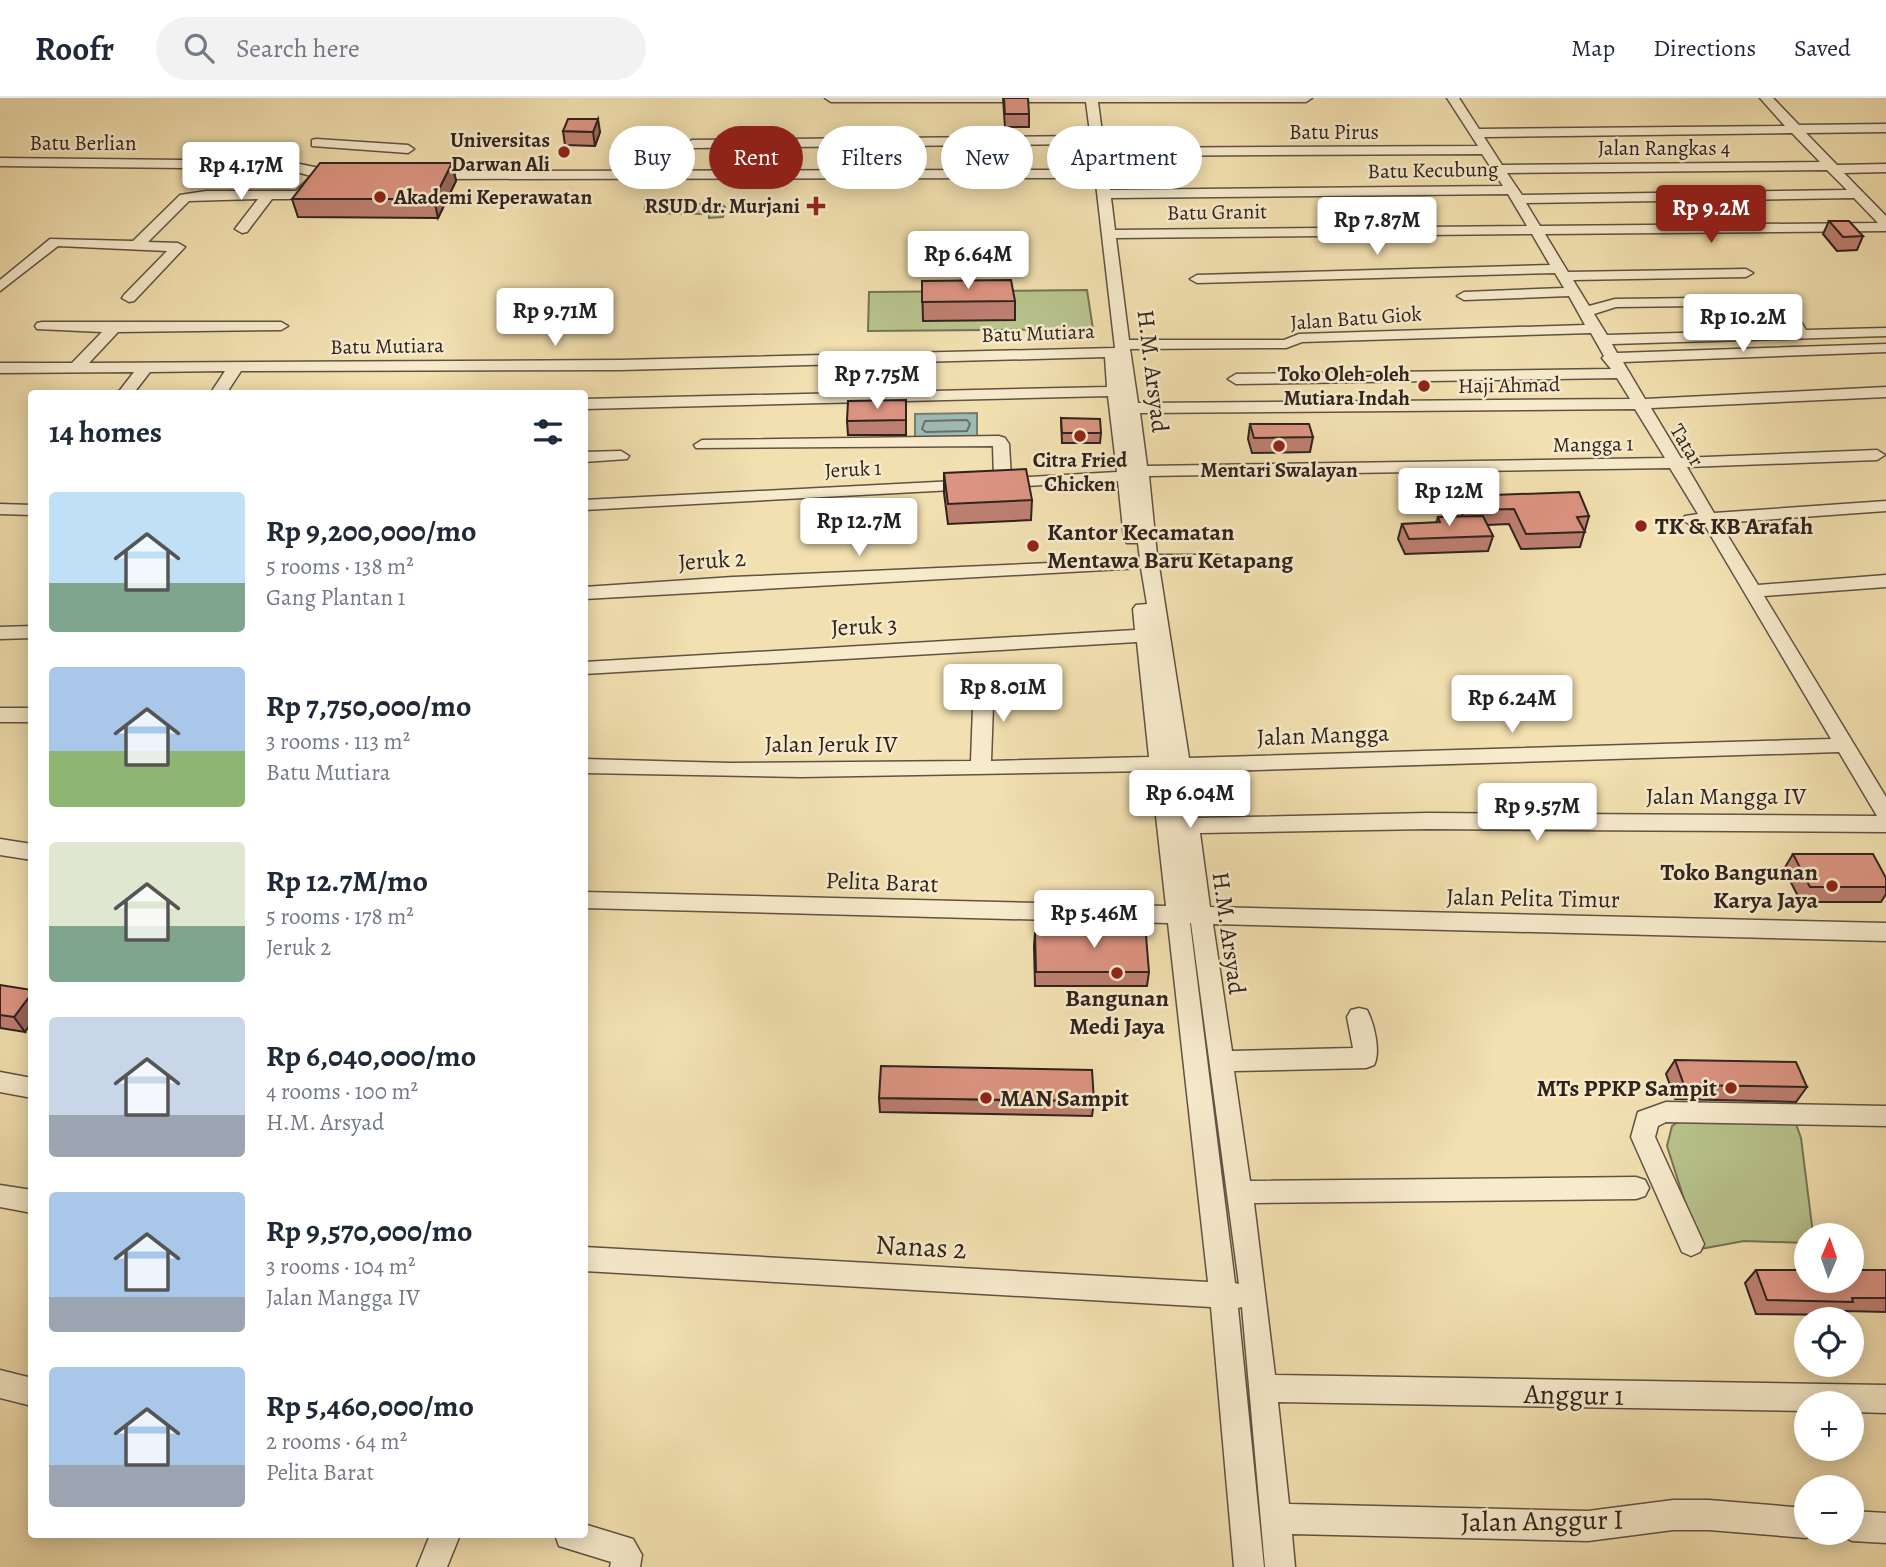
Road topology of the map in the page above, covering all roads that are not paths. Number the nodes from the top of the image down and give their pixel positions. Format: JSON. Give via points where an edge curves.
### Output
{"nodes":[{"id":1,"x":831,"y":98,"type":"edge"},
{"id":2,"x":858,"y":98,"type":"edge"},
{"id":3,"x":1080,"y":98,"type":"edge"},
{"id":4,"x":1092,"y":98,"type":"edge"},
{"id":5,"x":1306,"y":98,"type":"edge"},
{"id":6,"x":1453,"y":98,"type":"edge"},
{"id":7,"x":1766,"y":98,"type":"edge"},
{"id":8,"x":1087,"y":126,"type":"edge"},
{"id":9,"x":1092,"y":126,"type":"edge"},
{"id":10,"x":1886,"y":128,"type":"edge"},
{"id":11,"x":1796,"y":130,"type":"junction"},
{"id":12,"x":1475,"y":133,"type":"junction"},
{"id":13,"x":695,"y":144,"type":"edge"},
{"id":14,"x":1047,"y":146,"type":"edge"},
{"id":15,"x":1202,"y":147,"type":"edge"},
{"id":16,"x":408,"y":149,"type":"dead end"},
{"id":17,"x":1486,"y":150,"type":"junction"},
{"id":18,"x":310,"y":151,"type":"junction"},
{"id":19,"x":0,"y":162,"type":"edge"},
{"id":20,"x":1832,"y":168,"type":"junction"},
{"id":21,"x":1886,"y":168,"type":"edge"},
{"id":22,"x":1498,"y":169,"type":"junction"},
{"id":23,"x":320,"y":174,"type":"junction"},
{"id":24,"x":1047,"y":174,"type":"edge"},
{"id":25,"x":359,"y":175,"type":"edge"},
{"id":26,"x":410,"y":175,"type":"edge"},
{"id":27,"x":1091,"y":189,"type":"edge"},
{"id":28,"x":1103,"y":189,"type":"edge"},
{"id":29,"x":1104,"y":194,"type":"junction"},
{"id":30,"x":1514,"y":194,"type":"junction"},
{"id":31,"x":1858,"y":195,"type":"junction"},
{"id":32,"x":267,"y":196,"type":"junction"},
{"id":33,"x":1886,"y":197,"type":"edge"},
{"id":34,"x":1886,"y":225,"type":"edge"},
{"id":35,"x":242,"y":229,"type":"dead end"},
{"id":36,"x":1535,"y":231,"type":"junction"},
{"id":37,"x":1108,"y":234,"type":"junction"},
{"id":38,"x":136,"y":246,"type":"junction"},
{"id":39,"x":1561,"y":273,"type":"junction"},
{"id":40,"x":1746,"y":273,"type":"dead end"},
{"id":41,"x":1197,"y":279,"type":"dead end"},
{"id":42,"x":0,"y":287,"type":"edge"},
{"id":43,"x":1573,"y":292,"type":"junction"},
{"id":44,"x":1464,"y":296,"type":"dead end"},
{"id":45,"x":129,"y":298,"type":"dead end"},
{"id":46,"x":1699,"y":302,"type":"dead end"},
{"id":47,"x":1584,"y":312,"type":"junction"},
{"id":48,"x":1789,"y":313,"type":"dead end"},
{"id":49,"x":42,"y":326,"type":"dead end"},
{"id":50,"x":281,"y":326,"type":"dead end"},
{"id":51,"x":114,"y":328,"type":"junction"},
{"id":52,"x":1886,"y":332,"type":"edge"},
{"id":53,"x":1596,"y":335,"type":"junction"},
{"id":54,"x":1802,"y":335,"type":"junction"},
{"id":55,"x":1886,"y":348,"type":"edge"},
{"id":56,"x":1116,"y":349,"type":"junction"},
{"id":57,"x":1610,"y":358,"type":"junction"},
{"id":58,"x":146,"y":367,"type":"junction"},
{"id":59,"x":236,"y":367,"type":"junction"},
{"id":60,"x":0,"y":368,"type":"edge"},
{"id":61,"x":77,"y":368,"type":"junction"},
{"id":62,"x":1620,"y":373,"type":"junction"},
{"id":63,"x":1392,"y":377,"type":"junction"},
{"id":64,"x":1236,"y":379,"type":"dead end"},
{"id":65,"x":128,"y":390,"type":"edge"},
{"id":66,"x":221,"y":390,"type":"edge"},
{"id":67,"x":1114,"y":391,"type":"junction"},
{"id":68,"x":1886,"y":392,"type":"edge"},
{"id":69,"x":588,"y":404,"type":"edge"},
{"id":70,"x":1637,"y":404,"type":"junction"},
{"id":71,"x":1406,"y":407,"type":"junction"},
{"id":72,"x":1132,"y":408,"type":"junction"},
{"id":73,"x":702,"y":445,"type":"dead end"},
{"id":74,"x":1877,"y":455,"type":"dead end"},
{"id":75,"x":621,"y":456,"type":"dead end"},
{"id":76,"x":588,"y":457,"type":"edge"},
{"id":77,"x":1674,"y":463,"type":"junction"},
{"id":78,"x":1133,"y":474,"type":"junction"},
{"id":79,"x":1003,"y":483,"type":"junction"},
{"id":80,"x":588,"y":505,"type":"edge"},
{"id":81,"x":1886,"y":506,"type":"edge"},
{"id":82,"x":0,"y":509,"type":"edge"},
{"id":83,"x":28,"y":510,"type":"edge"},
{"id":84,"x":1699,"y":519,"type":"junction"},
{"id":85,"x":1219,"y":559,"type":"dead end"},
{"id":86,"x":1143,"y":563,"type":"junction"},
{"id":87,"x":1886,"y":581,"type":"edge"},
{"id":88,"x":1751,"y":591,"type":"junction"},
{"id":89,"x":588,"y":593,"type":"edge"},
{"id":90,"x":28,"y":632,"type":"edge"},
{"id":91,"x":0,"y":633,"type":"edge"},
{"id":92,"x":1146,"y":635,"type":"junction"},
{"id":93,"x":588,"y":668,"type":"edge"},
{"id":94,"x":984,"y":679,"type":"dead end"},
{"id":95,"x":0,"y":715,"type":"edge"},
{"id":96,"x":28,"y":715,"type":"edge"},
{"id":97,"x":1846,"y":745,"type":"junction"},
{"id":98,"x":1171,"y":764,"type":"junction"},
{"id":99,"x":588,"y":766,"type":"edge"},
{"id":100,"x":981,"y":768,"type":"junction"},
{"id":101,"x":1886,"y":814,"type":"edge"},
{"id":102,"x":1886,"y":824,"type":"edge"},
{"id":103,"x":1188,"y":826,"type":"junction"},
{"id":104,"x":0,"y":847,"type":"edge"},
{"id":105,"x":28,"y":851,"type":"edge"},
{"id":106,"x":588,"y":900,"type":"edge"},
{"id":107,"x":1189,"y":916,"type":"junction"},
{"id":108,"x":1886,"y":932,"type":"edge"},
{"id":109,"x":1359,"y":1017,"type":"dead end"},
{"id":110,"x":1221,"y":1061,"type":"junction"},
{"id":111,"x":0,"y":1082,"type":"edge"},
{"id":112,"x":28,"y":1087,"type":"edge"},
{"id":113,"x":1886,"y":1116,"type":"edge"},
{"id":114,"x":1636,"y":1188,"type":"dead end"},
{"id":115,"x":1239,"y":1192,"type":"junction"},
{"id":116,"x":0,"y":1196,"type":"edge"},
{"id":117,"x":28,"y":1201,"type":"edge"},
{"id":118,"x":1690,"y":1244,"type":"dead end"},
{"id":119,"x":588,"y":1259,"type":"edge"},
{"id":120,"x":1223,"y":1296,"type":"junction"},
{"id":121,"x":1254,"y":1296,"type":"junction"},
{"id":122,"x":0,"y":1384,"type":"edge"},
{"id":123,"x":1263,"y":1388,"type":"junction"},
{"id":124,"x":28,"y":1391,"type":"edge"},
{"id":125,"x":1886,"y":1399,"type":"edge"},
{"id":126,"x":1277,"y":1519,"type":"junction"},
{"id":127,"x":1794,"y":1522,"type":"edge"},
{"id":128,"x":1864,"y":1527,"type":"edge"},
{"id":129,"x":1886,"y":1528,"type":"edge"},
{"id":130,"x":443,"y":1538,"type":"edge"},
{"id":131,"x":580,"y":1538,"type":"edge"},
{"id":132,"x":432,"y":1567,"type":"edge"},
{"id":133,"x":625,"y":1567,"type":"edge"},
{"id":134,"x":1249,"y":1567,"type":"edge"},
{"id":135,"x":1280,"y":1567,"type":"edge"}],
"edges":[{"from":1,"to":2,"type":"street"},
{"from":2,"to":3,"type":"street"},
{"from":3,"to":4,"type":"street"},
{"from":3,"to":8,"type":"street","name":"H.M. Arsyad"},
{"from":4,"to":5,"type":"street"},
{"from":4,"to":9,"type":"street","name":"H.M. Arsyad"},
{"from":6,"to":12,"type":"street","name":"Tatar"},
{"from":7,"to":11,"type":"street"},
{"from":10,"to":11,"type":"street"},
{"from":11,"to":12,"type":"street"},
{"from":11,"to":20,"type":"street"},
{"from":12,"to":17,"type":"street","name":"Tatar"},
{"from":13,"to":14,"type":"street","name":"Batu Pirus"},
{"from":15,"to":17,"type":"street","name":"Batu Pirus"},
{"from":16,"to":18,"type":"street"},
{"from":17,"to":22,"type":"street","name":"Tatar"},
{"from":18,"to":19,"type":"street","name":"Batu Berlian","via":[[176,162]]},
{"from":18,"to":23,"type":"street","name":"Batu Berlian"},
{"from":20,"to":21,"type":"street","name":"Jalan Rangkas 4"},
{"from":20,"to":22,"type":"street","name":"Jalan Rangkas 4"},
{"from":20,"to":31,"type":"street"},
{"from":22,"to":30,"type":"street","name":"Tatar"},
{"from":23,"to":25,"type":"street","name":"Batu Berlian"},
{"from":23,"to":32,"type":"street","via":[[303,193]]},
{"from":24,"to":26,"type":"street"},
{"from":27,"to":56,"type":"street","name":"H.M. Arsyad"},
{"from":28,"to":29,"type":"street","name":"H.M. Arsyad"},
{"from":29,"to":30,"type":"street","name":"Batu Kecubung"},
{"from":29,"to":37,"type":"street","name":"H.M. Arsyad"},
{"from":30,"to":31,"type":"street","name":"Batu Kecubung"},
{"from":30,"to":36,"type":"street","name":"Tatar"},
{"from":31,"to":33,"type":"street","name":"Batu Kecubung"},
{"from":31,"to":34,"type":"street"},
{"from":32,"to":35,"type":"street"},
{"from":32,"to":38,"type":"street","via":[[185,198]]},
{"from":34,"to":36,"type":"street","name":"Batu Granit"},
{"from":36,"to":37,"type":"street","name":"Batu Granit"},
{"from":36,"to":39,"type":"street","name":"Tatar"},
{"from":37,"to":56,"type":"street","name":"H.M. Arsyad"},
{"from":38,"to":42,"type":"street","via":[[55,242]]},
{"from":38,"to":45,"type":"street","via":[[178,249]]},
{"from":39,"to":40,"type":"street"},
{"from":39,"to":41,"type":"street"},
{"from":39,"to":43,"type":"street","name":"Tatar"},
{"from":43,"to":44,"type":"street"},
{"from":43,"to":47,"type":"street","name":"Tatar"},
{"from":46,"to":47,"type":"street","via":[[1615,303]]},
{"from":47,"to":53,"type":"street","name":"Tatar"},
{"from":48,"to":54,"type":"street"},
{"from":49,"to":51,"type":"street"},
{"from":50,"to":51,"type":"street"},
{"from":51,"to":61,"type":"street"},
{"from":52,"to":54,"type":"street","name":"Jalan Batu Giok"},
{"from":53,"to":54,"type":"street","name":"Jalan Batu Giok"},
{"from":53,"to":56,"type":"street","name":"Jalan Batu Giok","via":[[1299,338],[1286,344]]},
{"from":53,"to":57,"type":"street","name":"Tatar"},
{"from":55,"to":57,"type":"street"},
{"from":56,"to":59,"type":"street","name":"Batu Mutiara","via":[[658,365]]},
{"from":56,"to":67,"type":"street","name":"H.M. Arsyad"},
{"from":56,"to":72,"type":"street","name":"H.M. Arsyad"},
{"from":57,"to":62,"type":"street","name":"Tatar"},
{"from":58,"to":59,"type":"street","name":"Batu Mutiara"},
{"from":58,"to":61,"type":"street","name":"Batu Mutiara"},
{"from":58,"to":65,"type":"street"},
{"from":59,"to":66,"type":"street"},
{"from":60,"to":61,"type":"street","name":"Batu Mutiara"},
{"from":62,"to":63,"type":"street"},
{"from":62,"to":70,"type":"street","name":"Tatar"},
{"from":63,"to":64,"type":"street"},
{"from":63,"to":71,"type":"street"},
{"from":67,"to":69,"type":"street"},
{"from":67,"to":78,"type":"street","name":"H.M. Arsyad"},
{"from":68,"to":70,"type":"street","name":"Haji Ahmad"},
{"from":70,"to":71,"type":"street","name":"Haji Ahmad"},
{"from":70,"to":77,"type":"street","name":"Tatar"},
{"from":71,"to":72,"type":"street","name":"Haji Ahmad"},
{"from":72,"to":78,"type":"street","name":"H.M. Arsyad"},
{"from":73,"to":79,"type":"street","via":[[999,442]]},
{"from":74,"to":77,"type":"street","name":"Mangga 1"},
{"from":75,"to":76,"type":"street"},
{"from":77,"to":78,"type":"street","name":"Mangga 1"},
{"from":77,"to":84,"type":"street","name":"Tatar"},
{"from":78,"to":79,"type":"street","name":"Jeruk 1"},
{"from":78,"to":86,"type":"street","name":"H.M. Arsyad"},
{"from":79,"to":80,"type":"street","name":"Jeruk 1"},
{"from":81,"to":84,"type":"street"},
{"from":82,"to":83,"type":"street"},
{"from":84,"to":88,"type":"street","name":"Tatar"},
{"from":85,"to":86,"type":"street","name":"Jeruk 2"},
{"from":86,"to":89,"type":"street","name":"Jeruk 2"},
{"from":86,"to":92,"type":"street","name":"H.M. Arsyad"},
{"from":86,"to":98,"type":"street","name":"H.M. Arsyad"},
{"from":87,"to":88,"type":"street"},
{"from":88,"to":97,"type":"street","name":"Tatar"},
{"from":90,"to":91,"type":"street"},
{"from":92,"to":93,"type":"street","name":"Jeruk 3"},
{"from":92,"to":98,"type":"street","name":"H.M. Arsyad"},
{"from":94,"to":100,"type":"street"},
{"from":95,"to":96,"type":"street"},
{"from":97,"to":98,"type":"street","name":"Jalan Mangga"},
{"from":97,"to":101,"type":"street","name":"Tatar"},
{"from":98,"to":100,"type":"street","name":"Jalan Jeruk IV"},
{"from":98,"to":103,"type":"street","name":"H.M. Arsyad"},
{"from":98,"to":107,"type":"street","name":"H.M. Arsyad"},
{"from":99,"to":100,"type":"street","name":"Jalan Jeruk IV","via":[[758,771]]},
{"from":102,"to":103,"type":"street","name":"Jalan Mangga IV","via":[[1428,821]]},
{"from":103,"to":107,"type":"street","name":"H.M. Arsyad"},
{"from":104,"to":105,"type":"street"},
{"from":106,"to":107,"type":"street","name":"Pelita Barat"},
{"from":107,"to":108,"type":"street","name":"Jalan Pelita Timur"},
{"from":107,"to":110,"type":"street","name":"H.M. Arsyad"},
{"from":107,"to":120,"type":"street","name":"H.M. Arsyad"},
{"from":109,"to":110,"type":"street","via":[[1366,1058]]},
{"from":110,"to":115,"type":"street","name":"H.M. Arsyad"},
{"from":111,"to":112,"type":"street"},
{"from":113,"to":118,"type":"street","via":[[1666,1112],[1647,1119],[1643,1137]]},
{"from":114,"to":115,"type":"street"},
{"from":115,"to":121,"type":"street","name":"H.M. Arsyad"},
{"from":116,"to":117,"type":"street"},
{"from":119,"to":120,"type":"street","name":"Nanas 2"},
{"from":120,"to":121,"type":"street","name":"Nanas 2"},
{"from":120,"to":134,"type":"street","name":"H.M. Arsyad"},
{"from":121,"to":123,"type":"street","name":"H.M. Arsyad"},
{"from":122,"to":124,"type":"street"},
{"from":123,"to":125,"type":"street","name":"Anggur 1"},
{"from":123,"to":126,"type":"street","name":"H.M. Arsyad"},
{"from":126,"to":127,"type":"street","name":"Jalan Anggur I","via":[[1588,1526],[1709,1515]]},
{"from":126,"to":135,"type":"street","name":"H.M. Arsyad"},
{"from":128,"to":129,"type":"street"},
{"from":130,"to":132,"type":"street"},
{"from":131,"to":133,"type":"street","via":[[622,1550],[627,1555]]}]}
